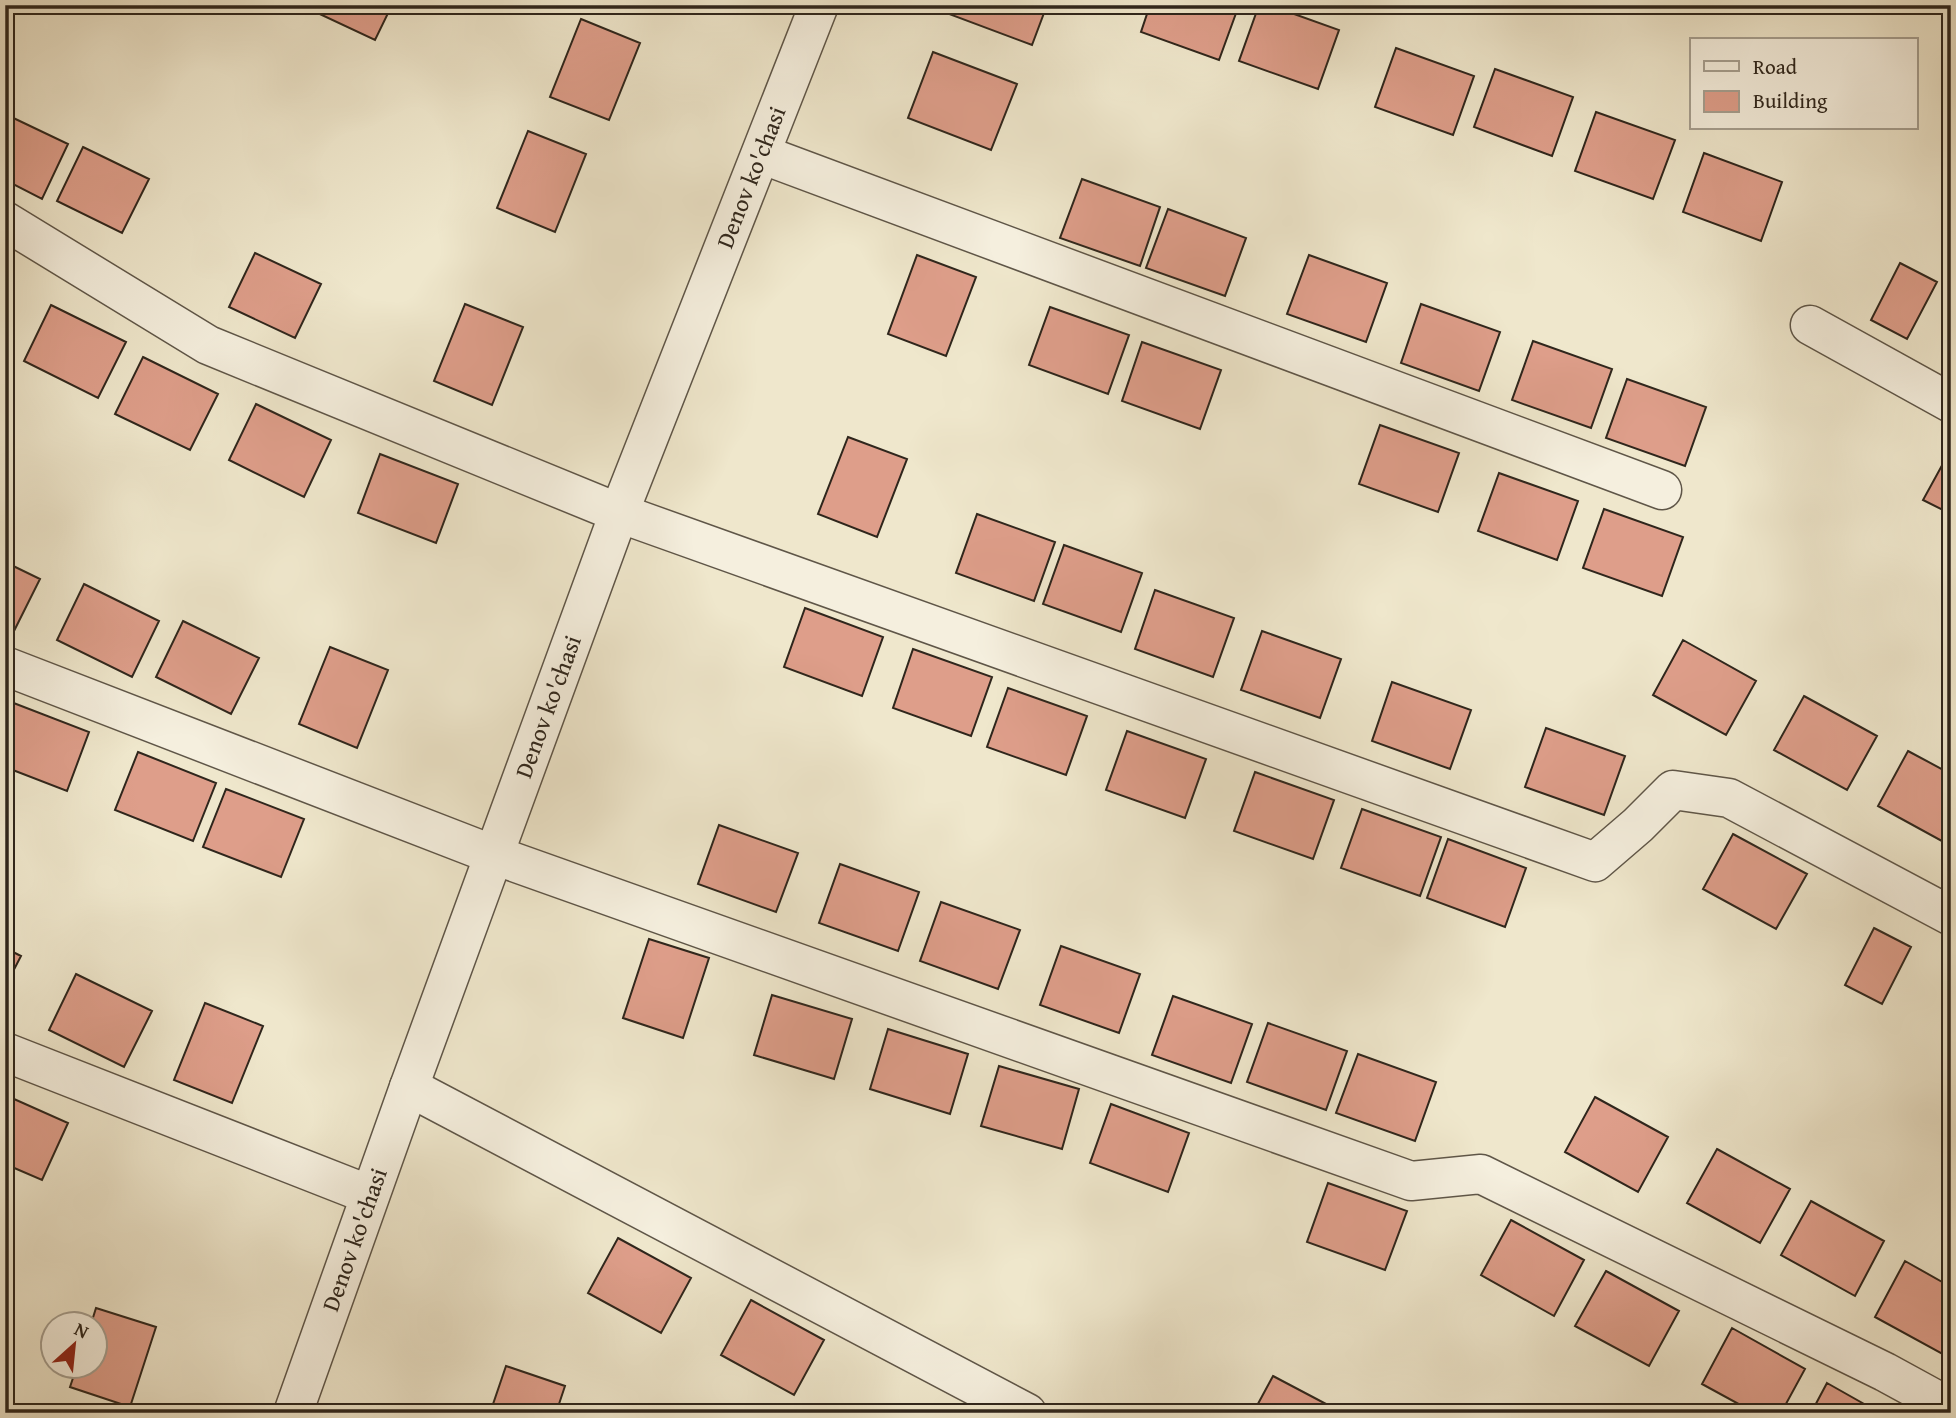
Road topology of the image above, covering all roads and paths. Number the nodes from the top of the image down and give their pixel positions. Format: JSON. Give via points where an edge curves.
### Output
{"nodes":[{"id":1,"x":819,"y":5,"type":"edge"},
{"id":2,"x":761,"y":154,"type":"junction"},
{"id":3,"x":5,"y":221,"type":"edge"},
{"id":4,"x":1810,"y":325,"type":"dead end"},
{"id":5,"x":1951,"y":403,"type":"edge"},
{"id":6,"x":1662,"y":490,"type":"dead end"},
{"id":7,"x":619,"y":513,"type":"junction"},
{"id":8,"x":5,"y":666,"type":"edge"},
{"id":9,"x":494,"y":855,"type":"junction"},
{"id":10,"x":1951,"y":916,"type":"edge"},
{"id":11,"x":5,"y":1052,"type":"edge"},
{"id":12,"x":409,"y":1087,"type":"junction"},
{"id":13,"x":370,"y":1195,"type":"junction"},
{"id":14,"x":1951,"y":1408,"type":"edge"},
{"id":15,"x":293,"y":1413,"type":"edge"},
{"id":16,"x":1027,"y":1413,"type":"edge"}],
"edges":[{"from":1,"to":2,"type":"street","name":"Denov ko'chasi"},
{"from":2,"to":6,"type":"street"},
{"from":2,"to":7,"type":"street","name":"Denov ko'chasi"},
{"from":3,"to":7,"type":"street","via":[[208,345]]},
{"from":4,"to":5,"type":"street"},
{"from":7,"to":9,"type":"street","name":"Denov ko'chasi"},
{"from":7,"to":10,"type":"street","via":[[1595,862],[1673,790],[1729,798]]},
{"from":8,"to":9,"type":"street"},
{"from":9,"to":12,"type":"street","name":"Denov ko'chasi"},
{"from":9,"to":14,"type":"street","via":[[1411,1181],[1481,1174]]},
{"from":11,"to":13,"type":"street"},
{"from":12,"to":13,"type":"street","name":"Denov ko'chasi"},
{"from":12,"to":16,"type":"street"},
{"from":13,"to":15,"type":"street","name":"Denov ko'chasi"}]}
